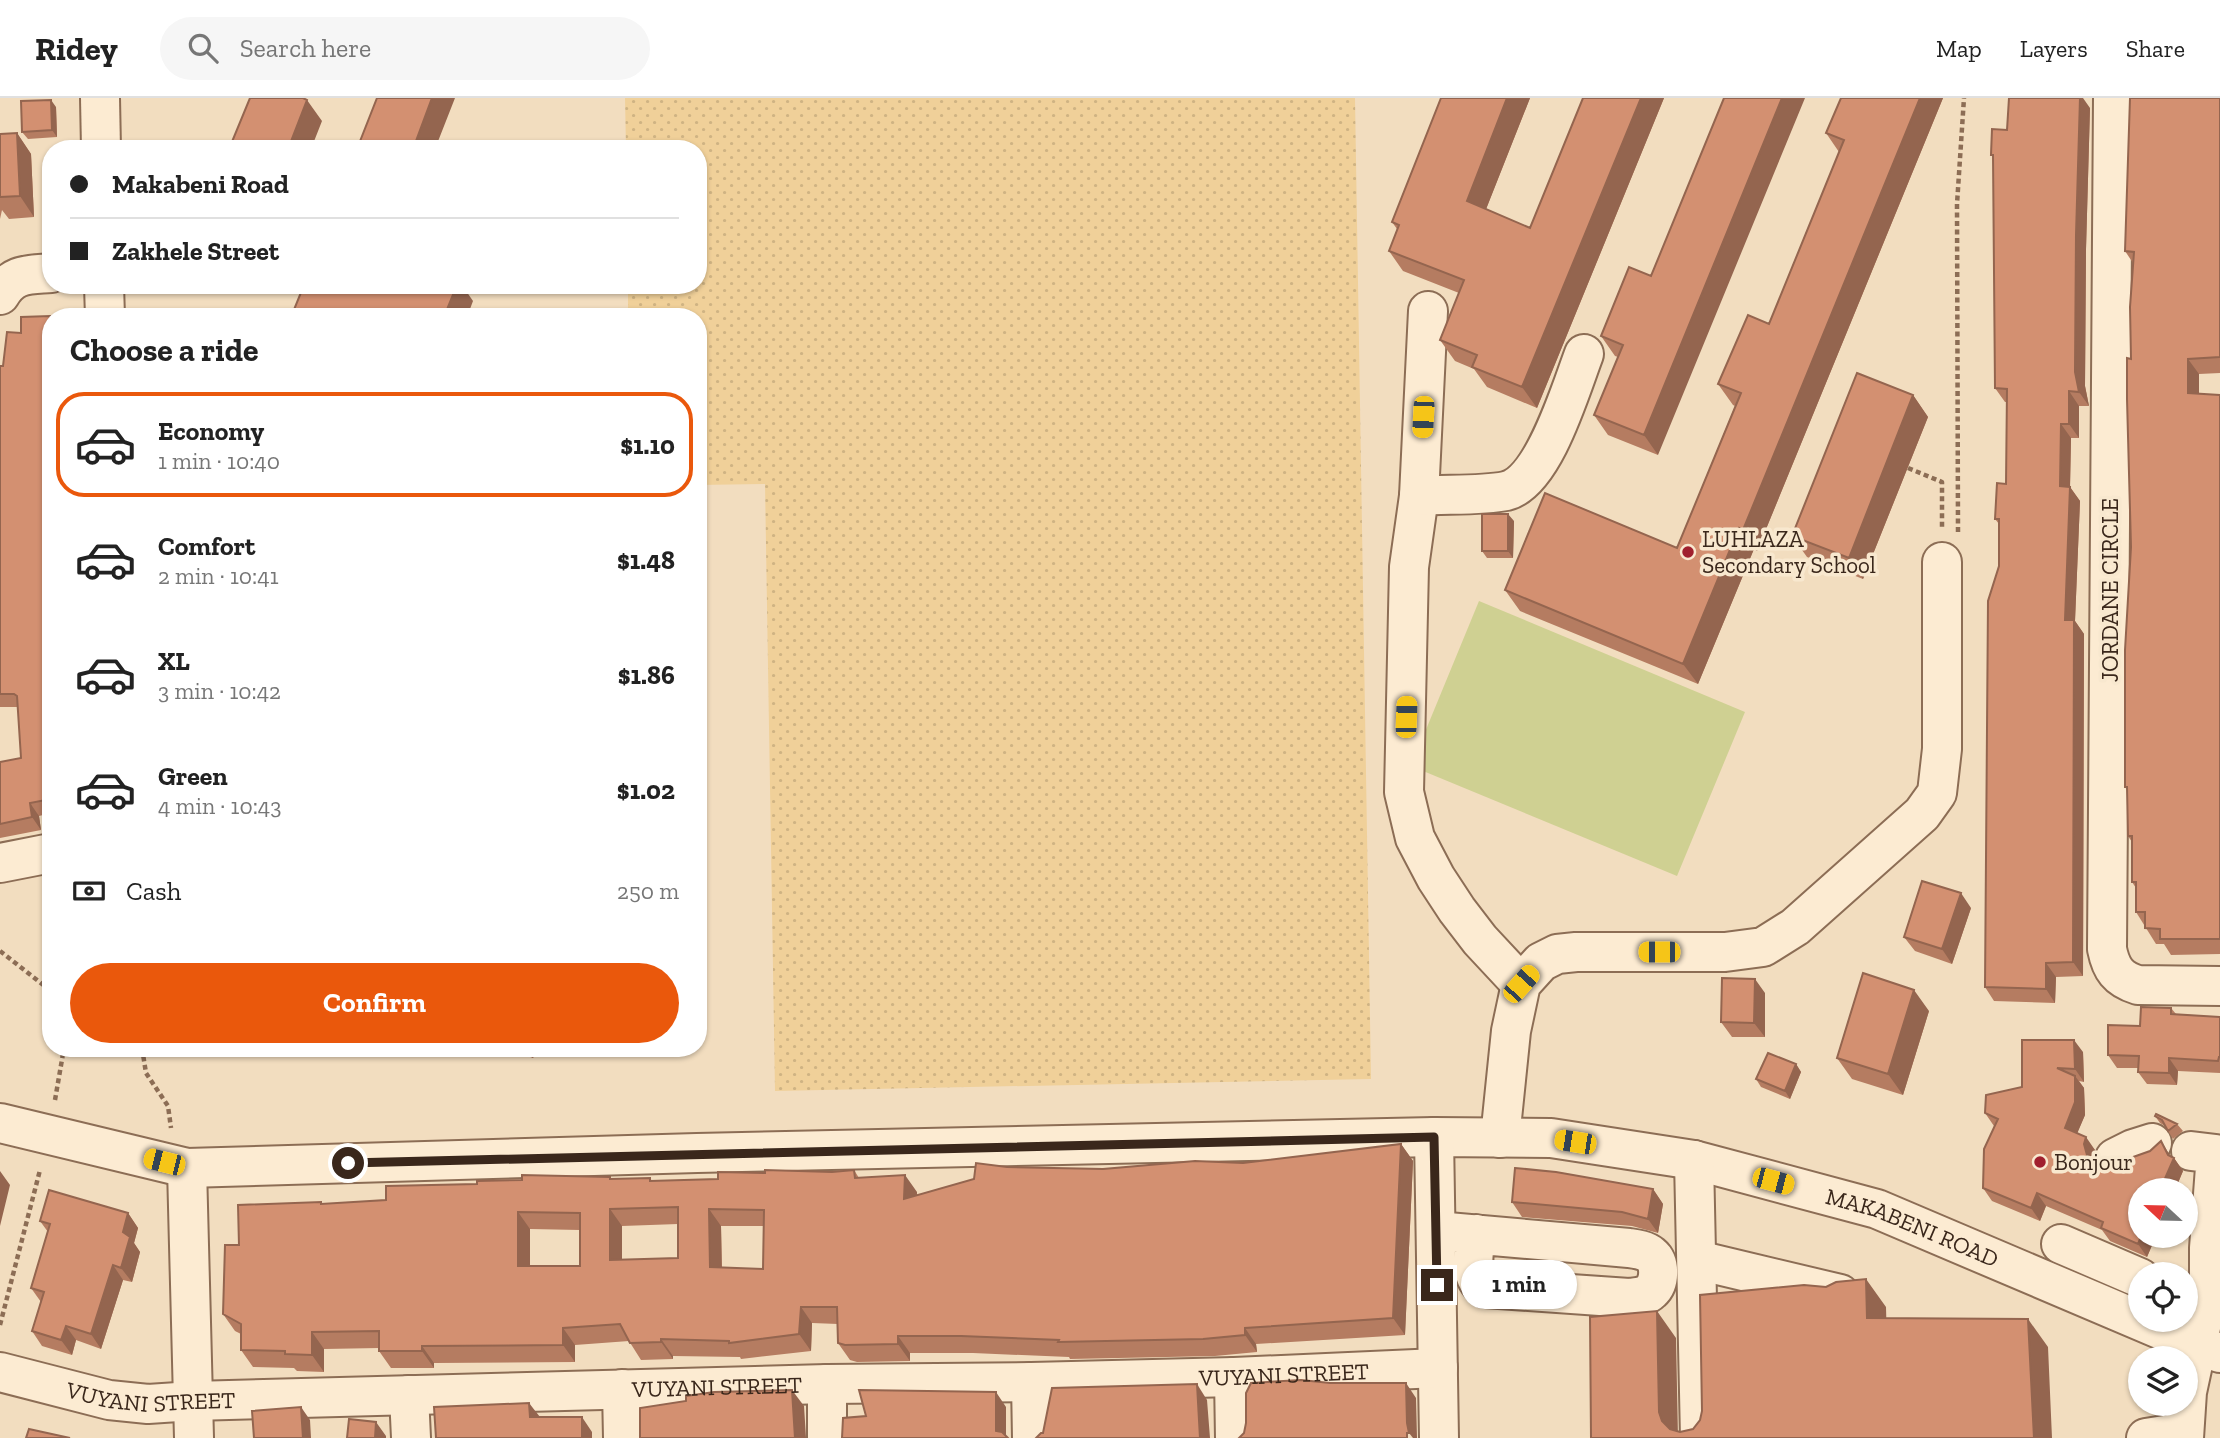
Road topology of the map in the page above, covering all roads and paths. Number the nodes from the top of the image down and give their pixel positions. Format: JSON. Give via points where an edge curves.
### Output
{"nodes":[{"id":1,"x":100,"y":98,"type":"edge"},
{"id":2,"x":1964,"y":98,"type":"edge"},
{"id":3,"x":2113,"y":98,"type":"edge"},
{"id":4,"x":101,"y":140,"type":"edge"},
{"id":5,"x":42,"y":274,"type":"edge"},
{"id":6,"x":0,"y":295,"type":"edge"},
{"id":7,"x":1428,"y":312,"type":"dead end"},
{"id":8,"x":1584,"y":354,"type":"dead end"},
{"id":9,"x":1908,"y":468,"type":"dead end"},
{"id":10,"x":1419,"y":496,"type":"junction"},
{"id":11,"x":1942,"y":562,"type":"junction"},
{"id":12,"x":42,"y":855,"type":"edge"},
{"id":13,"x":0,"y":863,"type":"edge"},
{"id":14,"x":0,"y":951,"type":"edge"},
{"id":15,"x":42,"y":983,"type":"edge"},
{"id":16,"x":1521,"y":984,"type":"junction"},
{"id":17,"x":2220,"y":986,"type":"edge"},
{"id":18,"x":62,"y":1057,"type":"edge"},
{"id":19,"x":143,"y":1057,"type":"edge"},
{"id":20,"x":0,"y":1122,"type":"edge"},
{"id":21,"x":49,"y":1134,"type":"junction"},
{"id":22,"x":1434,"y":1137,"type":"junction"},
{"id":23,"x":1500,"y":1138,"type":"junction"},
{"id":24,"x":2152,"y":1143,"type":"dead end"},
{"id":25,"x":2209,"y":1150,"type":"edge"},
{"id":26,"x":2115,"y":1158,"type":"dead end"},
{"id":27,"x":1694,"y":1160,"type":"junction"},
{"id":28,"x":187,"y":1168,"type":"junction"},
{"id":29,"x":1436,"y":1231,"type":"junction"},
{"id":30,"x":1476,"y":1234,"type":"dead end"},
{"id":31,"x":1697,"y":1260,"type":"junction"},
{"id":32,"x":2128,"y":1270,"type":"edge"},
{"id":33,"x":2030,"y":1274,"type":"junction"},
{"id":34,"x":2205,"y":1289,"type":"edge"},
{"id":35,"x":1840,"y":1294,"type":"edge"},
{"id":36,"x":0,"y":1325,"type":"edge"},
{"id":37,"x":2208,"y":1349,"type":"edge"},
{"id":38,"x":1438,"y":1367,"type":"junction"},
{"id":39,"x":0,"y":1372,"type":"edge"},
{"id":40,"x":1234,"y":1377,"type":"junction"},
{"id":41,"x":1031,"y":1382,"type":"junction"},
{"id":42,"x":827,"y":1384,"type":"junction"},
{"id":43,"x":622,"y":1389,"type":"junction"},
{"id":44,"x":409,"y":1395,"type":"junction"},
{"id":45,"x":193,"y":1401,"type":"junction"},
{"id":46,"x":2184,"y":1435,"type":"edge"},
{"id":47,"x":194,"y":1438,"type":"edge"},
{"id":48,"x":411,"y":1438,"type":"edge"},
{"id":49,"x":623,"y":1438,"type":"edge"},
{"id":50,"x":827,"y":1438,"type":"edge"},
{"id":51,"x":1032,"y":1438,"type":"edge"},
{"id":52,"x":1235,"y":1438,"type":"edge"},
{"id":53,"x":1439,"y":1438,"type":"edge"},
{"id":54,"x":1700,"y":1438,"type":"edge"},
{"id":55,"x":2146,"y":1438,"type":"edge"}],
"edges":[{"from":1,"to":4,"type":"street"},
{"from":2,"to":11,"type":"path","via":[[1957,204],[1959,563]]},
{"from":3,"to":17,"type":"street","name":"JORDANE CIRCLE","via":[[2107,949],[2116,973],[2138,985]]},
{"from":5,"to":6,"type":"street","via":[[21,275]]},
{"from":7,"to":10,"type":"street"},
{"from":8,"to":10,"type":"street","via":[[1546,450],[1526,480],[1507,491]]},
{"from":9,"to":11,"type":"path","via":[[1942,482]]},
{"from":10,"to":16,"type":"street","via":[[1409,567],[1404,792],[1415,838],[1436,878],[1480,940]]},
{"from":11,"to":16,"type":"street","via":[[1942,749],[1937,793],[1922,814],[1795,927],[1763,947],[1726,952],[1557,954],[1541,962]]},
{"from":12,"to":13,"type":"street"},
{"from":14,"to":15,"type":"path"},
{"from":16,"to":23,"type":"street","via":[[1511,1031]]},
{"from":18,"to":21,"type":"path"},
{"from":19,"to":28,"type":"path","via":[[146,1073],[168,1106]]},
{"from":20,"to":21,"type":"street","name":"MAKABENI ROAD"},
{"from":21,"to":28,"type":"street","name":"MAKABENI ROAD"},
{"from":21,"to":36,"type":"path"},
{"from":22,"to":23,"type":"street","name":"MAKABENI ROAD"},
{"from":22,"to":28,"type":"street","name":"MAKABENI ROAD"},
{"from":22,"to":29,"type":"street"},
{"from":23,"to":27,"type":"street","name":"MAKABENI ROAD","via":[[1551,1138]]},
{"from":24,"to":26,"type":"street"},
{"from":25,"to":34,"type":"street"},
{"from":27,"to":31,"type":"street"},
{"from":27,"to":33,"type":"street","name":"MAKABENI ROAD","via":[[1877,1209]]},
{"from":28,"to":45,"type":"street"},
{"from":29,"to":30,"type":"street"},
{"from":29,"to":38,"type":"street"},
{"from":31,"to":35,"type":"street"},
{"from":31,"to":54,"type":"street"},
{"from":32,"to":33,"type":"street","via":[[2068,1232]]},
{"from":33,"to":37,"type":"street","name":"MAKABENI ROAD"},
{"from":34,"to":37,"type":"street"},
{"from":37,"to":46,"type":"street","via":[[2187,1392]]},
{"from":38,"to":40,"type":"street","name":"VUYANI STREET"},
{"from":38,"to":53,"type":"street"},
{"from":39,"to":45,"type":"street","name":"VUYANI STREET","via":[[109,1400],[148,1405]]},
{"from":40,"to":41,"type":"street","name":"VUYANI STREET"},
{"from":40,"to":52,"type":"street"},
{"from":41,"to":42,"type":"street","name":"VUYANI STREET"},
{"from":41,"to":51,"type":"street"},
{"from":42,"to":43,"type":"street","name":"VUYANI STREET"},
{"from":42,"to":50,"type":"street"},
{"from":43,"to":44,"type":"street","name":"VUYANI STREET"},
{"from":43,"to":49,"type":"street"},
{"from":44,"to":45,"type":"street","name":"VUYANI STREET"},
{"from":44,"to":48,"type":"street"},
{"from":45,"to":47,"type":"street"},
{"from":46,"to":55,"type":"street"}]}
